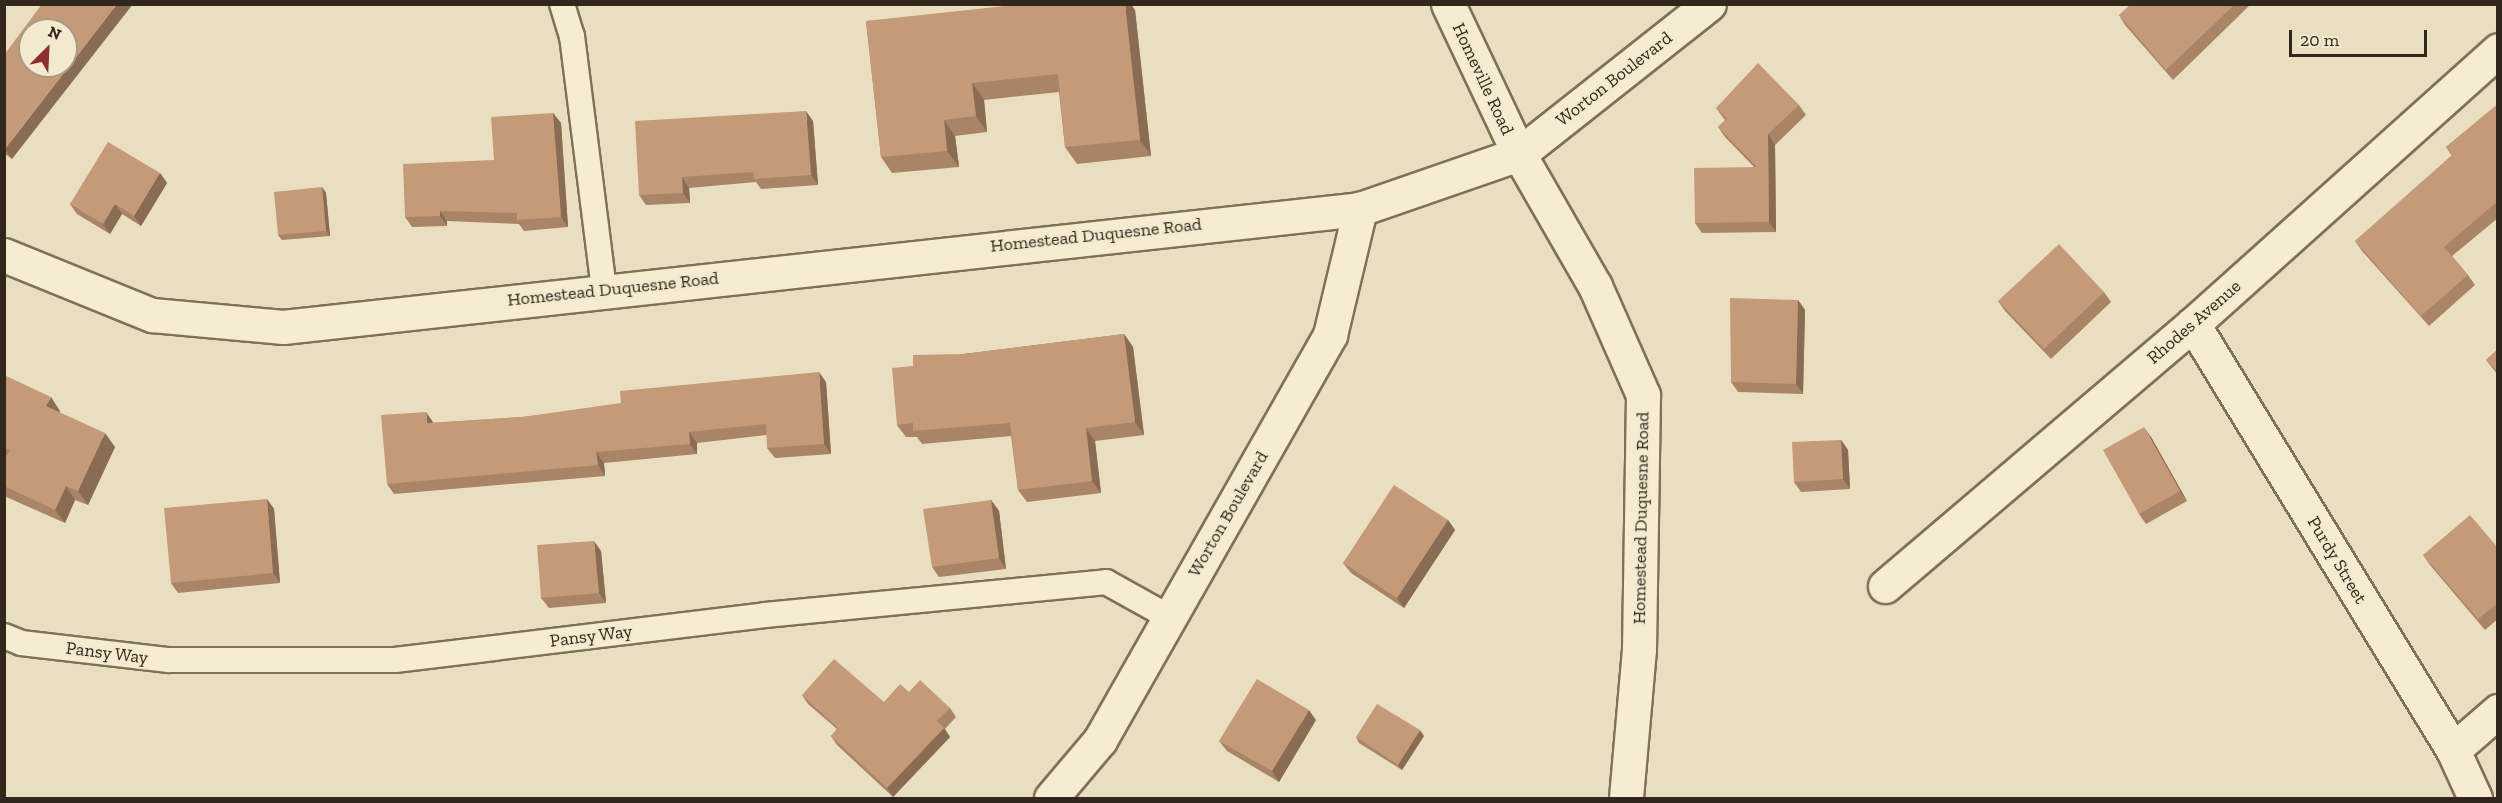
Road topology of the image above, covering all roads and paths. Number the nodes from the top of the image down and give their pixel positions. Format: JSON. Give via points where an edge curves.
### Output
{"nodes":[{"id":1,"x":562,"y":4,"type":"edge"},
{"id":2,"x":1448,"y":4,"type":"edge"},
{"id":3,"x":1709,"y":4,"type":"edge"},
{"id":4,"x":2498,"y":50,"type":"edge"},
{"id":5,"x":1519,"y":154,"type":"junction"},
{"id":6,"x":1360,"y":209,"type":"junction"},
{"id":7,"x":4,"y":255,"type":"edge"},
{"id":8,"x":604,"y":290,"type":"junction"},
{"id":9,"x":2193,"y":324,"type":"junction"},
{"id":10,"x":1886,"y":586,"type":"dead end"},
{"id":11,"x":1169,"y":617,"type":"junction"},
{"id":12,"x":4,"y":636,"type":"edge"},
{"id":13,"x":2498,"y":711,"type":"edge"},
{"id":14,"x":2453,"y":750,"type":"junction"},
{"id":15,"x":1051,"y":798,"type":"edge"},
{"id":16,"x":1626,"y":798,"type":"edge"},
{"id":17,"x":2475,"y":798,"type":"edge"}],
"edges":[{"from":1,"to":8,"type":"lane","via":[[572,36]]},
{"from":2,"to":5,"type":"street","name":"Homeville Road"},
{"from":3,"to":5,"type":"street","name":"Worton Boulevard"},
{"from":4,"to":9,"type":"street","name":"Rhodes Avenue"},
{"from":5,"to":6,"type":"street","name":"Homestead Duquesne Road"},
{"from":5,"to":16,"type":"street","name":"Homestead Duquesne Road","via":[[1595,285],[1643,395],[1639,650]]},
{"from":6,"to":8,"type":"street","name":"Homestead Duquesne Road"},
{"from":6,"to":11,"type":"street","name":"Worton Boulevard","via":[[1330,335]]},
{"from":7,"to":8,"type":"street","name":"Homestead Duquesne Road","via":[[152,315],[283,327]]},
{"from":9,"to":10,"type":"street","name":"Rhodes Avenue"},
{"from":9,"to":14,"type":"street","name":"Purdy Street"},
{"from":11,"to":12,"type":"lane","name":"Pansy Way","via":[[1106,582],[765,615],[395,660],[169,660],[21,643]]},
{"from":11,"to":15,"type":"street","name":"Worton Boulevard","via":[[1100,740]]},
{"from":13,"to":14,"type":"street"},
{"from":14,"to":17,"type":"street","name":"Purdy Street"}]}
